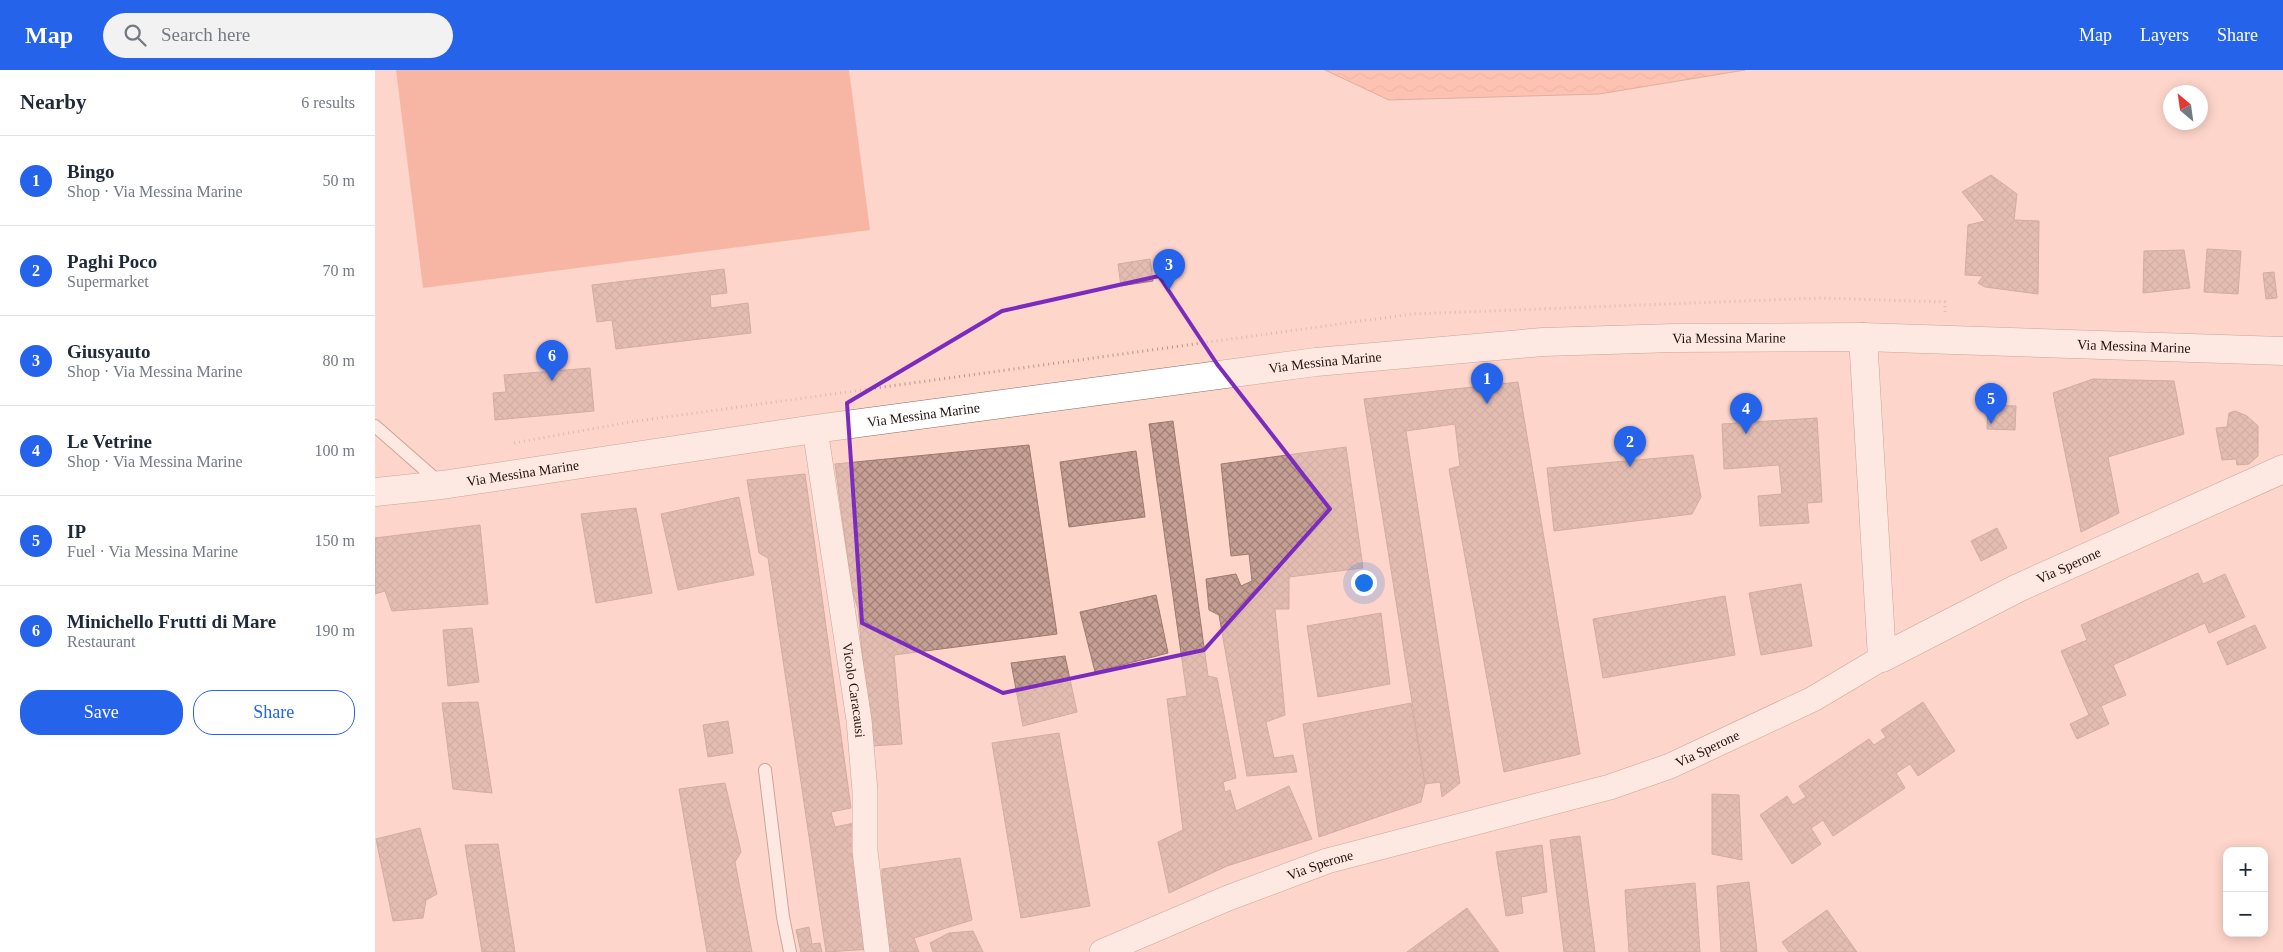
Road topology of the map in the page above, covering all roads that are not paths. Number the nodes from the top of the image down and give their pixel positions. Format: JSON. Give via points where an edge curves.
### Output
{"nodes":[{"id":1,"x":1863,"y":337,"type":"junction"},
{"id":2,"x":2283,"y":351,"type":"edge"},
{"id":3,"x":375,"y":426,"type":"edge"},
{"id":4,"x":815,"y":429,"type":"junction"},
{"id":5,"x":2283,"y":469,"type":"edge"},
{"id":6,"x":442,"y":485,"type":"junction"},
{"id":7,"x":375,"y":492,"type":"edge"},
{"id":8,"x":1882,"y":658,"type":"junction"},
{"id":9,"x":765,"y":770,"type":"dead end"},
{"id":10,"x":790,"y":952,"type":"edge"},
{"id":11,"x":877,"y":952,"type":"edge"},
{"id":12,"x":1103,"y":952,"type":"edge"}],
"edges":[{"from":1,"to":2,"type":"main road","name":"Via Messina Marine"},
{"from":1,"to":4,"type":"main road","name":"Via Messina Marine","via":[[1543,342],[1307,363]]},
{"from":1,"to":8,"type":"main road"},
{"from":3,"to":6,"type":"lane"},
{"from":4,"to":6,"type":"main road","name":"Via Messina Marine"},
{"from":4,"to":11,"type":"street","name":"Vicolo Caracausi","via":[[859,720],[865,791],[865,851]]},
{"from":5,"to":8,"type":"main road","name":"Via Sperone","via":[[2019,588]]},
{"from":6,"to":7,"type":"main road","name":"Via Messina Marine"},
{"from":8,"to":12,"type":"street","name":"Via Sperone","via":[[1813,699],[1670,766],[1610,787],[1327,861],[1228,898]]},
{"from":9,"to":10,"type":"lane"}]}
